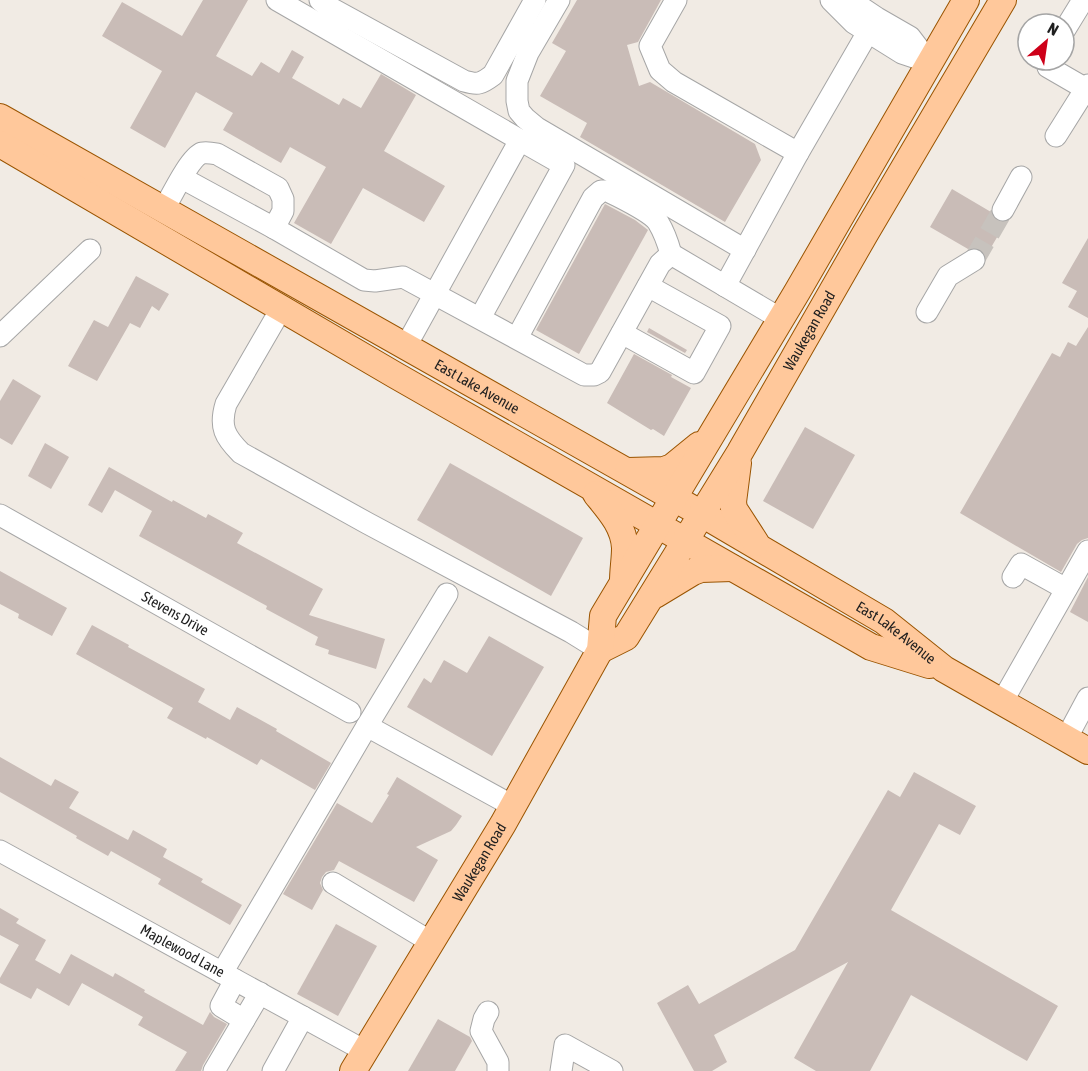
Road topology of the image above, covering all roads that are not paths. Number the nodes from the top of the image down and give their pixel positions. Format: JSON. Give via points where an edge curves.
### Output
{"nodes":[{"id":1,"x":277,"y":0,"type":"edge"},
{"id":2,"x":320,"y":0,"type":"edge"},
{"id":3,"x":535,"y":0,"type":"edge"},
{"id":4,"x":559,"y":0,"type":"edge"},
{"id":5,"x":676,"y":0,"type":"edge"},
{"id":6,"x":831,"y":0,"type":"edge"},
{"id":7,"x":850,"y":0,"type":"edge"},
{"id":8,"x":966,"y":0,"type":"edge"},
{"id":9,"x":1003,"y":0,"type":"edge"},
{"id":10,"x":868,"y":32,"type":"junction"},
{"id":11,"x":929,"y":62,"type":"junction"},
{"id":12,"x":1058,"y":72,"type":"edge"},
{"id":13,"x":1087,"y":87,"type":"edge"},
{"id":14,"x":0,"y":117,"type":"edge"},
{"id":15,"x":1056,"y":136,"type":"dead end"},
{"id":16,"x":520,"y":140,"type":"junction"},
{"id":17,"x":0,"y":144,"type":"edge"},
{"id":18,"x":798,"y":153,"type":"junction"},
{"id":19,"x":1022,"y":177,"type":"dead end"},
{"id":20,"x":182,"y":178,"type":"junction"},
{"id":21,"x":164,"y":209,"type":"junction"},
{"id":22,"x":1003,"y":210,"type":"tunnel mouth"},
{"id":23,"x":274,"y":228,"type":"junction"},
{"id":24,"x":90,"y":249,"type":"dead end"},
{"id":25,"x":745,"y":250,"type":"junction"},
{"id":26,"x":671,"y":254,"type":"junction"},
{"id":27,"x":974,"y":260,"type":"tunnel mouth"},
{"id":28,"x":648,"y":286,"type":"junction"},
{"id":29,"x":725,"y":286,"type":"junction"},
{"id":30,"x":435,"y":294,"type":"junction"},
{"id":31,"x":281,"y":309,"type":"junction"},
{"id":32,"x":927,"y":312,"type":"dead end"},
{"id":33,"x":480,"y":318,"type":"junction"},
{"id":34,"x":781,"y":319,"type":"junction"},
{"id":35,"x":622,"y":333,"type":"junction"},
{"id":36,"x":0,"y":336,"type":"edge"},
{"id":37,"x":517,"y":338,"type":"junction"},
{"id":38,"x":406,"y":346,"type":"junction"},
{"id":39,"x":713,"y":433,"type":"junction"},
{"id":40,"x":740,"y":452,"type":"junction"},
{"id":41,"x":628,"y":471,"type":"junction"},
{"id":42,"x":588,"y":485,"type":"junction"},
{"id":43,"x":674,"y":498,"type":"junction"},
{"id":44,"x":702,"y":514,"type":"junction"},
{"id":45,"x":0,"y":515,"type":"edge"},
{"id":46,"x":657,"y":525,"type":"junction"},
{"id":47,"x":685,"y":541,"type":"junction"},
{"id":48,"x":760,"y":548,"type":"junction"},
{"id":49,"x":1088,"y":551,"type":"edge"},
{"id":50,"x":732,"y":568,"type":"junction"},
{"id":51,"x":1013,"y":577,"type":"dead end"},
{"id":52,"x":623,"y":583,"type":"junction"},
{"id":53,"x":1066,"y":589,"type":"junction"},
{"id":54,"x":447,"y":594,"type":"dead end"},
{"id":55,"x":650,"y":598,"type":"junction"},
{"id":56,"x":600,"y":650,"type":"junction"},
{"id":57,"x":944,"y":669,"type":"junction"},
{"id":58,"x":1088,"y":698,"type":"edge"},
{"id":59,"x":1002,"y":702,"type":"junction"},
{"id":60,"x":350,"y":712,"type":"dead end"},
{"id":61,"x":367,"y":726,"type":"junction"},
{"id":62,"x":1066,"y":739,"type":"junction"},
{"id":63,"x":1088,"y":751,"type":"edge"},
{"id":64,"x":513,"y":806,"type":"junction"},
{"id":65,"x":0,"y":851,"type":"edge"},
{"id":66,"x":333,"y":883,"type":"dead end"},
{"id":67,"x":431,"y":942,"type":"junction"},
{"id":68,"x":229,"y":976,"type":"junction"},
{"id":69,"x":260,"y":993,"type":"junction"},
{"id":70,"x":488,"y":1012,"type":"dead end"},
{"id":71,"x":303,"y":1017,"type":"junction"},
{"id":72,"x":244,"y":1020,"type":"junction"},
{"id":73,"x":359,"y":1065,"type":"edge"},
{"id":74,"x":214,"y":1071,"type":"edge"},
{"id":75,"x":273,"y":1071,"type":"edge"},
{"id":76,"x":498,"y":1071,"type":"edge"},
{"id":77,"x":561,"y":1071,"type":"edge"},
{"id":78,"x":612,"y":1071,"type":"edge"}],
"edges":[{"from":1,"to":16,"type":"street"},
{"from":2,"to":3,"type":"street","via":[[475,84],[493,75]]},
{"from":4,"to":25,"type":"street","via":[[528,53],[517,81],[519,111],[537,128]]},
{"from":5,"to":18,"type":"street","via":[[650,46],[660,70],[674,82]]},
{"from":6,"to":10,"type":"street"},
{"from":7,"to":11,"type":"street","via":[[910,37]]},
{"from":8,"to":11,"type":"main road","name":"Waukegan Road"},
{"from":9,"to":40,"type":"main road","name":"Waukegan Road"},
{"from":10,"to":11,"type":"street","via":[[902,53]]},
{"from":10,"to":18,"type":"street"},
{"from":11,"to":34,"type":"main road","name":"Waukegan Road"},
{"from":12,"to":13,"type":"street"},
{"from":13,"to":15,"type":"street"},
{"from":14,"to":21,"type":"main road","name":"East Lake Avenue"},
{"from":16,"to":30,"type":"street"},
{"from":16,"to":33,"type":"street","via":[[564,165]]},
{"from":17,"to":31,"type":"main road","name":"East Lake Avenue"},
{"from":18,"to":25,"type":"street"},
{"from":19,"to":22,"type":"street"},
{"from":20,"to":21,"type":"street"},
{"from":20,"to":23,"type":"street"},
{"from":20,"to":23,"type":"street","via":[[192,159],[201,153],[217,154],[278,188],[283,211]]},
{"from":21,"to":38,"type":"main road","name":"East Lake Avenue"},
{"from":23,"to":30,"type":"street","via":[[364,280],[403,277]]},
{"from":24,"to":36,"type":"street"},
{"from":25,"to":29,"type":"street"},
{"from":26,"to":28,"type":"street","via":[[660,264]]},
{"from":26,"to":29,"type":"street"},
{"from":26,"to":37,"type":"street","via":[[658,221],[608,191],[601,191],[593,198]]},
{"from":27,"to":32,"type":"street","via":[[948,276]]},
{"from":28,"to":35,"type":"street"},
{"from":28,"to":35,"type":"street","via":[[720,326],[710,345],[693,374]]},
{"from":29,"to":34,"type":"street"},
{"from":30,"to":33,"type":"street"},
{"from":30,"to":38,"type":"street"},
{"from":31,"to":42,"type":"main road","name":"East Lake Avenue"},
{"from":31,"to":56,"type":"street","via":[[226,404],[224,432],[229,441],[241,453]]},
{"from":33,"to":37,"type":"street"},
{"from":34,"to":39,"type":"main road","name":"Waukegan Road"},
{"from":35,"to":37,"type":"street","via":[[600,372],[594,375],[584,375]]},
{"from":38,"to":41,"type":"main road","name":"East Lake Avenue"},
{"from":39,"to":41,"type":"main road","via":[[672,467]]},
{"from":39,"to":43,"type":"main road","name":"Waukegan Road"},
{"from":40,"to":44,"type":"main road","name":"Waukegan Road"},
{"from":40,"to":48,"type":"main road","via":[[734,509]]},
{"from":41,"to":43,"type":"main road","name":"East Lake Avenue"},
{"from":42,"to":46,"type":"main road","name":"East Lake Avenue"},
{"from":42,"to":52,"type":"main road","via":[[620,526],[625,547]]},
{"from":43,"to":44,"type":"main road","name":"East Lake Avenue"},
{"from":43,"to":46,"type":"main road","name":"Waukegan Road"},
{"from":44,"to":47,"type":"main road","name":"Waukegan Road"},
{"from":44,"to":48,"type":"main road","name":"East Lake Avenue"},
{"from":45,"to":60,"type":"street","name":"Stevens Drive"},
{"from":46,"to":47,"type":"main road","name":"East Lake Avenue"},
{"from":46,"to":52,"type":"main road","name":"Waukegan Road"},
{"from":47,"to":50,"type":"main road","name":"East Lake Avenue"},
{"from":47,"to":55,"type":"main road","name":"Waukegan Road"},
{"from":48,"to":57,"type":"main road","name":"East Lake Avenue","via":[[884,621]]},
{"from":49,"to":53,"type":"street"},
{"from":50,"to":55,"type":"main road","via":[[701,569]]},
{"from":50,"to":57,"type":"main road","name":"East Lake Avenue","via":[[871,647]]},
{"from":51,"to":53,"type":"street","via":[[1021,564]]},
{"from":52,"to":56,"type":"main road","name":"Waukegan Road","via":[[603,616]]},
{"from":53,"to":59,"type":"street"},
{"from":54,"to":61,"type":"street"},
{"from":55,"to":56,"type":"main road","name":"Waukegan Road","via":[[626,637]]},
{"from":56,"to":64,"type":"main road","name":"Waukegan Road"},
{"from":57,"to":59,"type":"main road","name":"East Lake Avenue"},
{"from":58,"to":62,"type":"street"},
{"from":59,"to":62,"type":"main road","name":"East Lake Avenue"},
{"from":61,"to":64,"type":"street"},
{"from":61,"to":68,"type":"street"},
{"from":62,"to":63,"type":"main road","name":"East Lake Avenue"},
{"from":64,"to":67,"type":"main road","name":"Waukegan Road"},
{"from":65,"to":68,"type":"street","name":"Maplewood Lane"},
{"from":66,"to":67,"type":"street"},
{"from":67,"to":73,"type":"main road","name":"Waukegan Road"},
{"from":68,"to":69,"type":"street","name":"Maplewood Lane"},
{"from":68,"to":72,"type":"street","via":[[221,1006]]},
{"from":69,"to":71,"type":"street","name":"Maplewood Lane"},
{"from":69,"to":72,"type":"street"},
{"from":70,"to":76,"type":"street","via":[[481,1031],[498,1062]]},
{"from":71,"to":73,"type":"street","name":"Maplewood Lane"},
{"from":71,"to":75,"type":"street"},
{"from":72,"to":74,"type":"street"},
{"from":77,"to":78,"type":"street","via":[[565,1045]]}]}
